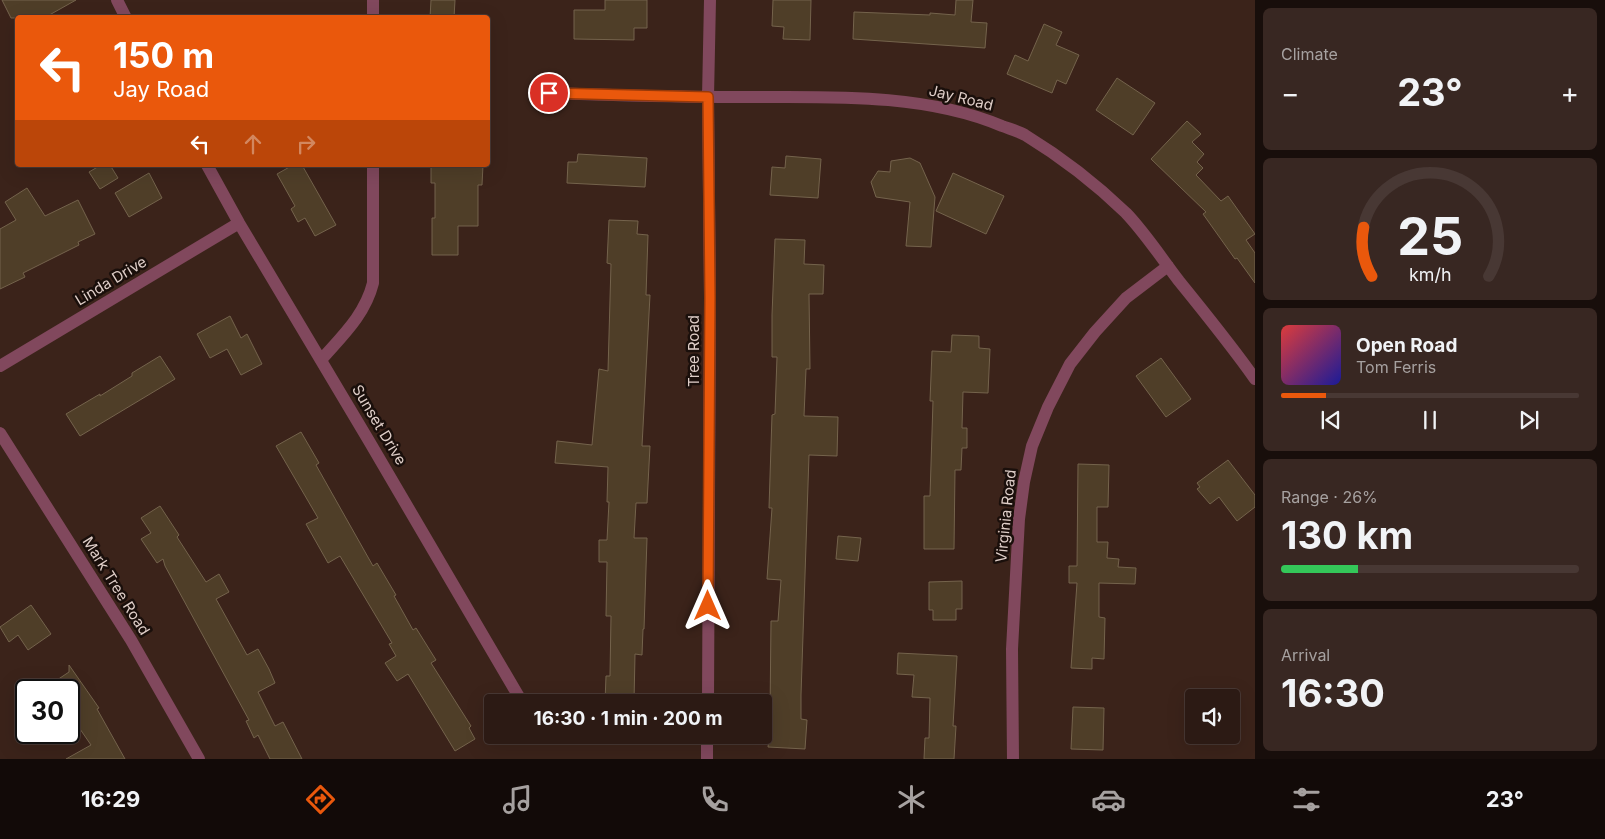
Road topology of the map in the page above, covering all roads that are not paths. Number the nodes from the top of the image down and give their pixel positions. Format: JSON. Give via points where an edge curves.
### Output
{"nodes":[{"id":1,"x":116,"y":0,"type":"edge"},
{"id":2,"x":373,"y":0,"type":"edge"},
{"id":3,"x":710,"y":0,"type":"edge"},
{"id":4,"x":124,"y":15,"type":"edge"},
{"id":5,"x":373,"y":15,"type":"edge"},
{"id":6,"x":549,"y":93,"type":"dead end"},
{"id":7,"x":708,"y":97,"type":"junction"},
{"id":8,"x":208,"y":167,"type":"edge"},
{"id":9,"x":373,"y":167,"type":"edge"},
{"id":10,"x":239,"y":223,"type":"junction"},
{"id":11,"x":1168,"y":266,"type":"junction"},
{"id":12,"x":321,"y":360,"type":"junction"},
{"id":13,"x":0,"y":366,"type":"edge"},
{"id":14,"x":1255,"y":379,"type":"edge"},
{"id":15,"x":0,"y":432,"type":"edge"},
{"id":16,"x":517,"y":694,"type":"edge"},
{"id":17,"x":708,"y":694,"type":"edge"},
{"id":18,"x":707,"y":744,"type":"edge"},
{"id":19,"x":199,"y":759,"type":"edge"},
{"id":20,"x":707,"y":759,"type":"edge"},
{"id":21,"x":1013,"y":759,"type":"edge"}],
"edges":[{"from":1,"to":4,"type":"street"},
{"from":2,"to":5,"type":"street"},
{"from":3,"to":7,"type":"street","name":"Tree Road"},
{"from":6,"to":7,"type":"street","name":"Jay Road"},
{"from":7,"to":11,"type":"street","name":"Jay Road","via":[[893,101],[979,116],[1024,134],[1095,186],[1126,214]]},
{"from":7,"to":17,"type":"street","name":"Tree Road"},
{"from":8,"to":10,"type":"street","name":"Sunset Drive"},
{"from":9,"to":12,"type":"street","via":[[373,283],[369,298],[357,319]]},
{"from":10,"to":12,"type":"street","name":"Sunset Drive"},
{"from":10,"to":13,"type":"street","name":"Linda Drive"},
{"from":11,"to":14,"type":"street","name":"Jay Road"},
{"from":11,"to":21,"type":"street","name":"Virginia Road","via":[[1126,298],[1070,364],[1032,446],[1019,519],[1012,649]]},
{"from":12,"to":16,"type":"street","name":"Sunset Drive"},
{"from":15,"to":19,"type":"street","name":"Mark Tree Road","via":[[131,640]]},
{"from":18,"to":20,"type":"street"}]}
